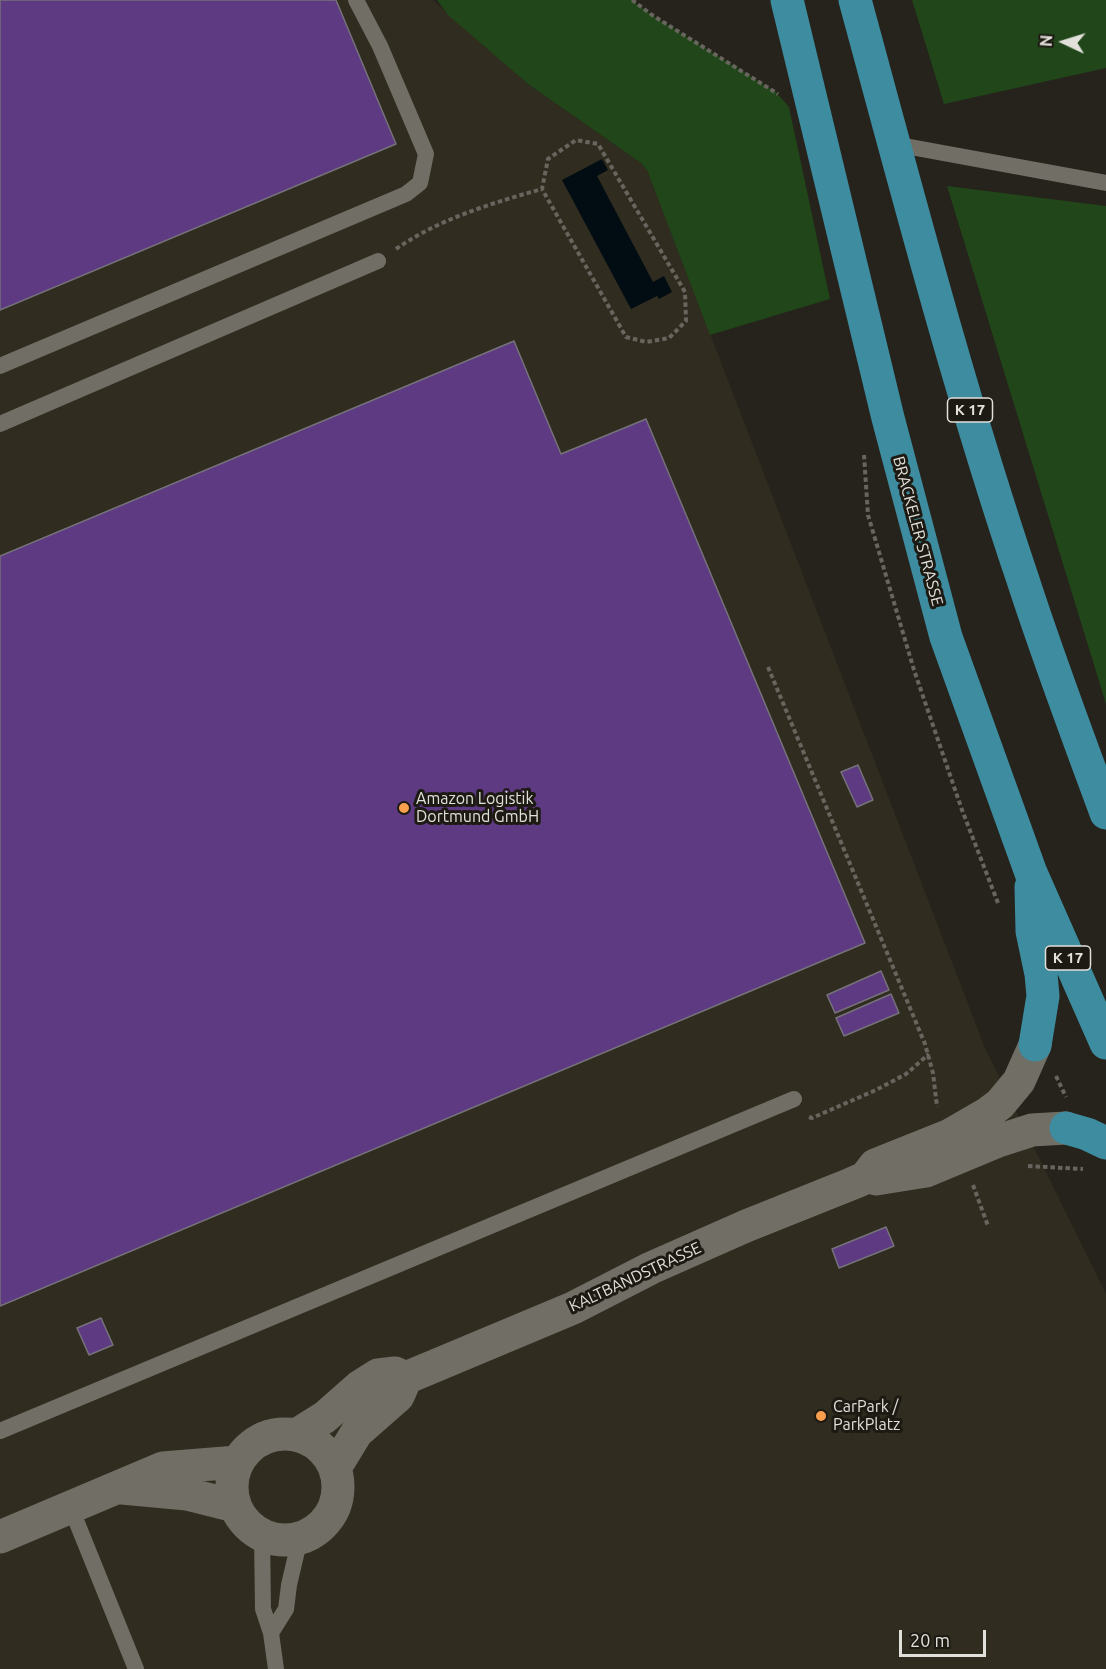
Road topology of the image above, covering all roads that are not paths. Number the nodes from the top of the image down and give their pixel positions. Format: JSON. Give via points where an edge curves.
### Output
{"nodes":[{"id":1,"x":356,"y":0,"type":"edge"},
{"id":2,"x":787,"y":0,"type":"edge"},
{"id":3,"x":855,"y":0,"type":"edge"},
{"id":4,"x":894,"y":144,"type":"junction"},
{"id":5,"x":1106,"y":183,"type":"edge"},
{"id":6,"x":378,"y":261,"type":"road end"},
{"id":7,"x":0,"y":366,"type":"edge"},
{"id":8,"x":0,"y":424,"type":"edge"},
{"id":9,"x":1106,"y":813,"type":"edge"},
{"id":10,"x":1031,"y":873,"type":"junction"},
{"id":11,"x":1106,"y":1043,"type":"edge"},
{"id":12,"x":1035,"y":1046,"type":"joint"},
{"id":13,"x":794,"y":1099,"type":"dead end"},
{"id":14,"x":1067,"y":1115,"type":"joint"},
{"id":15,"x":1106,"y":1143,"type":"edge"},
{"id":16,"x":865,"y":1178,"type":"junction"},
{"id":17,"x":406,"y":1378,"type":"junction"},
{"id":18,"x":0,"y":1431,"type":"edge"},
{"id":19,"x":298,"y":1434,"type":"junction"},
{"id":20,"x":237,"y":1462,"type":"junction"},
{"id":21,"x":335,"y":1468,"type":"junction"},
{"id":22,"x":117,"y":1488,"type":"junction"},
{"id":23,"x":235,"y":1506,"type":"junction"},
{"id":24,"x":71,"y":1508,"type":"junction"},
{"id":25,"x":262,"y":1535,"type":"junction"},
{"id":26,"x":0,"y":1537,"type":"edge"},
{"id":27,"x":300,"y":1538,"type":"junction"},
{"id":28,"x":272,"y":1633,"type":"junction"},
{"id":29,"x":136,"y":1669,"type":"edge"},
{"id":30,"x":276,"y":1669,"type":"edge"}],
"edges":[{"from":1,"to":7,"type":"lane","via":[[426,154],[420,183],[406,194]]},
{"from":2,"to":10,"type":"highway","name":"BRACKELER STRASSE","number":"K 17","via":[[888,418],[946,637]]},
{"from":3,"to":4,"type":"highway","number":"K 17"},
{"from":4,"to":5,"type":"lane"},
{"from":4,"to":9,"type":"highway","number":"K 17","via":[[1023,582]]},
{"from":6,"to":8,"type":"lane"},
{"from":10,"to":11,"type":"highway","name":"BRACKELER STRASSE","number":"K 17"},
{"from":10,"to":12,"type":"highway","via":[[1032,931],[1043,996]]},
{"from":12,"to":16,"type":"street","via":[[1019,1081],[994,1109],[950,1135],[875,1165]]},
{"from":13,"to":18,"type":"lane"},
{"from":14,"to":15,"type":"highway","via":[[1087,1134]]},
{"from":14,"to":16,"type":"street","via":[[926,1171],[880,1180]]},
{"from":16,"to":17,"type":"street","name":"KALTBANDSTRASSE","via":[[746,1226],[573,1308]]},
{"from":17,"to":19,"type":"street","name":"KALTBANDSTRASSE","via":[[395,1372],[378,1375]]},
{"from":17,"to":21,"type":"street","via":[[398,1396],[357,1432]]},
{"from":19,"to":20,"type":"street","via":[[280,1433],[263,1438]]},
{"from":19,"to":21,"type":"street","via":[[314,1441]]},
{"from":20,"to":22,"type":"street","via":[[163,1468]]},
{"from":20,"to":23,"type":"street","via":[[232,1477]]},
{"from":21,"to":27,"type":"street","via":[[336,1503],[316,1530]]},
{"from":22,"to":23,"type":"street","via":[[187,1494]]},
{"from":22,"to":24,"type":"street"},
{"from":23,"to":25,"type":"street","via":[[243,1520]]},
{"from":24,"to":26,"type":"street"},
{"from":24,"to":29,"type":"lane"},
{"from":25,"to":27,"type":"street","via":[[283,1540]]},
{"from":25,"to":28,"type":"lane","via":[[263,1609]]},
{"from":27,"to":28,"type":"lane","via":[[286,1609]]},
{"from":28,"to":30,"type":"lane"}]}
